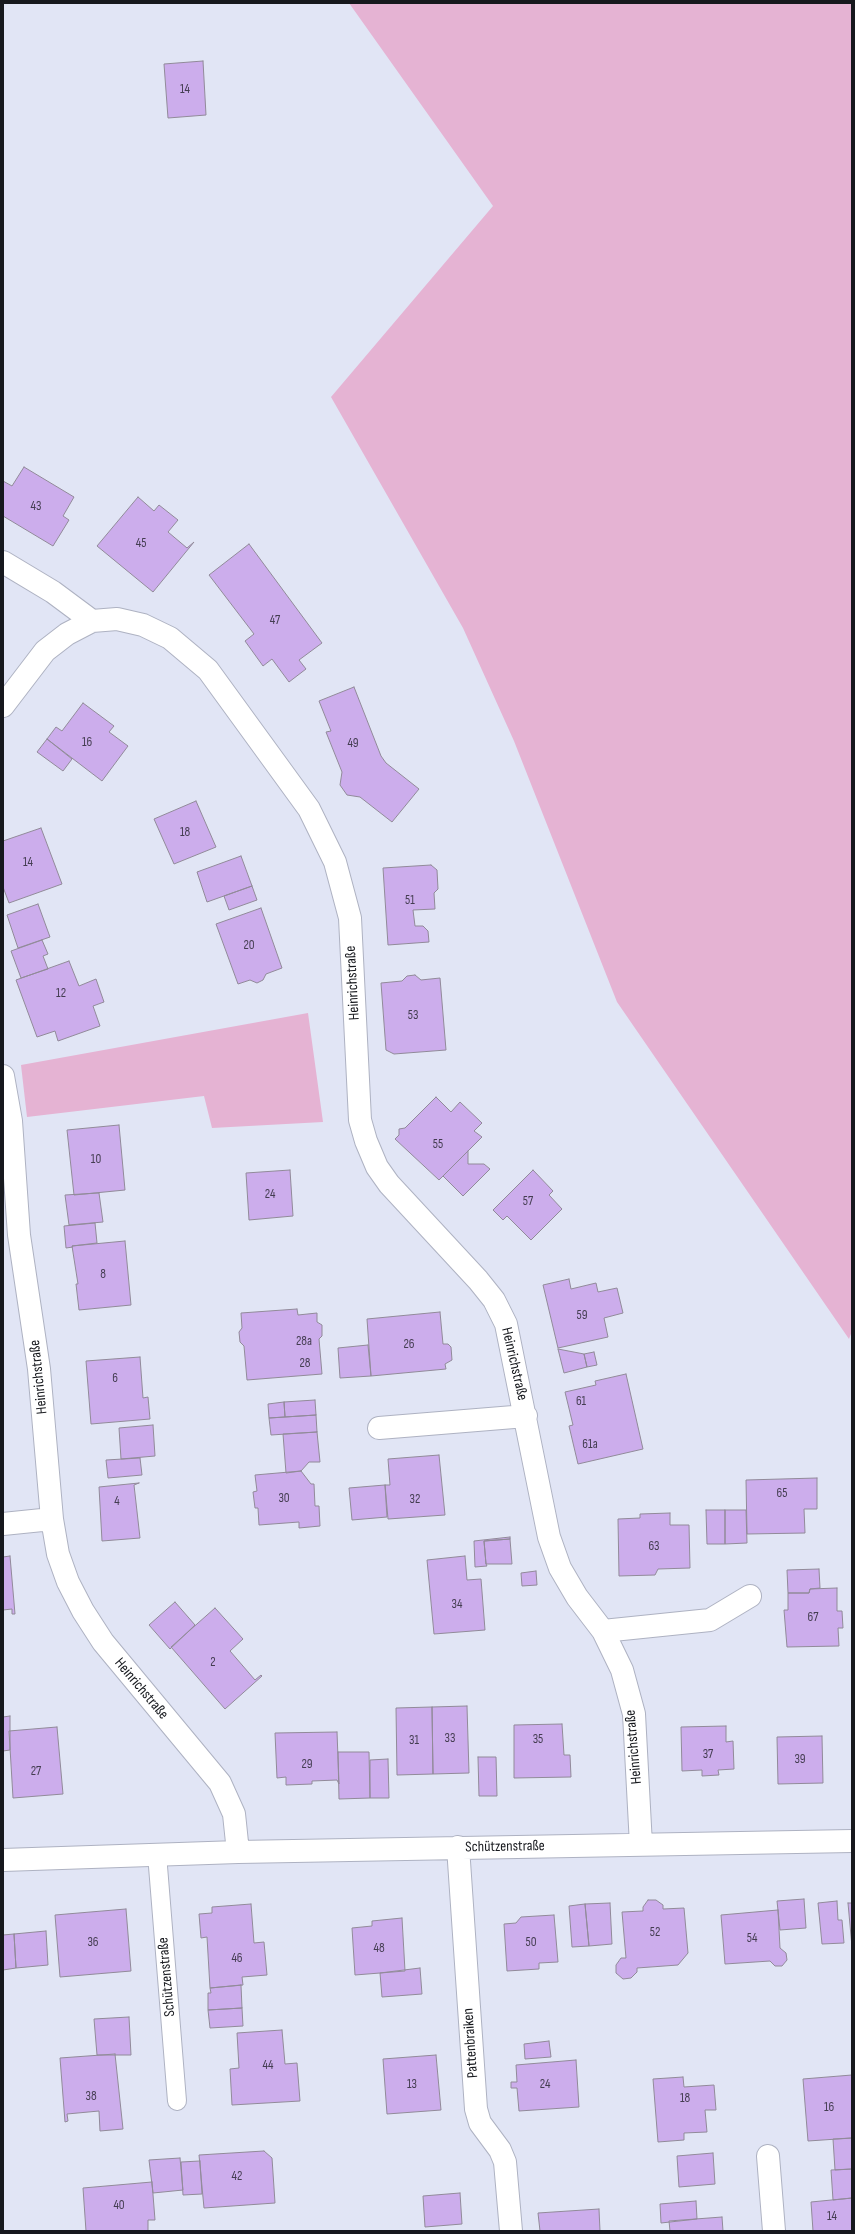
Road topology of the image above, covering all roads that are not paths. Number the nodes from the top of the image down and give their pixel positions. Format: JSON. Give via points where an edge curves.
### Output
{"nodes":[{"id":1,"x":3,"y":562,"type":"edge"},
{"id":2,"x":92,"y":621,"type":"junction"},
{"id":3,"x":3,"y":706,"type":"edge"},
{"id":4,"x":3,"y":1076,"type":"edge"},
{"id":5,"x":11,"y":1235,"type":"edge"},
{"id":6,"x":526,"y":1416,"type":"junction"},
{"id":7,"x":379,"y":1428,"type":"dead end"},
{"id":8,"x":52,"y":1519,"type":"junction"},
{"id":9,"x":3,"y":1524,"type":"edge"},
{"id":10,"x":750,"y":1596,"type":"dead end"},
{"id":11,"x":603,"y":1631,"type":"junction"},
{"id":12,"x":852,"y":1841,"type":"edge"},
{"id":13,"x":641,"y":1845,"type":"junction"},
{"id":14,"x":458,"y":1847,"type":"junction"},
{"id":15,"x":238,"y":1852,"type":"junction"},
{"id":16,"x":157,"y":1854,"type":"junction"},
{"id":17,"x":3,"y":1860,"type":"edge"},
{"id":18,"x":177,"y":2101,"type":"dead end"},
{"id":19,"x":768,"y":2156,"type":"dead end"},
{"id":20,"x":511,"y":2231,"type":"edge"},
{"id":21,"x":774,"y":2231,"type":"edge"}],
"edges":[{"from":1,"to":2,"type":"street","via":[[53,592]]},
{"from":2,"to":3,"type":"street","name":"Heinrichstraße","via":[[67,634],[45,651]]},
{"from":2,"to":6,"type":"street","name":"Heinrichstraße","via":[[117,620],[142,625],[170,638],[208,670],[309,809],[335,862],[350,918],[360,1120],[366,1141],[377,1167],[389,1184],[494,1300],[506,1324]]},
{"from":4,"to":5,"type":"street","name":"Heinrichstraße","via":[[11,1121]]},
{"from":5,"to":8,"type":"street","name":"Heinrichstraße","via":[[39,1369]]},
{"from":6,"to":7,"type":"street","name":"Heinrichstraße"},
{"from":6,"to":11,"type":"street","name":"Heinrichstraße","via":[[549,1537],[560,1568],[577,1597]]},
{"from":8,"to":9,"type":"street"},
{"from":8,"to":15,"type":"street","name":"Heinrichstraße","via":[[58,1554],[82,1612],[102,1642],[220,1783],[234,1814]]},
{"from":10,"to":11,"type":"street","via":[[710,1620]]},
{"from":11,"to":13,"type":"street","name":"Heinrichstraße","via":[[622,1670],[634,1714]]},
{"from":12,"to":13,"type":"street","name":"Schützenstraße"},
{"from":13,"to":14,"type":"street","name":"Schützenstraße"},
{"from":14,"to":15,"type":"street","name":"Schützenstraße"},
{"from":14,"to":20,"type":"street","name":"Pattenbraiken","via":[[476,2109],[480,2122],[500,2150],[505,2162]]},
{"from":15,"to":16,"type":"street","name":"Schützenstraße"},
{"from":16,"to":17,"type":"street","name":"Schützenstraße"},
{"from":16,"to":18,"type":"lane","name":"Schützenstraße"},
{"from":19,"to":21,"type":"street"}]}
